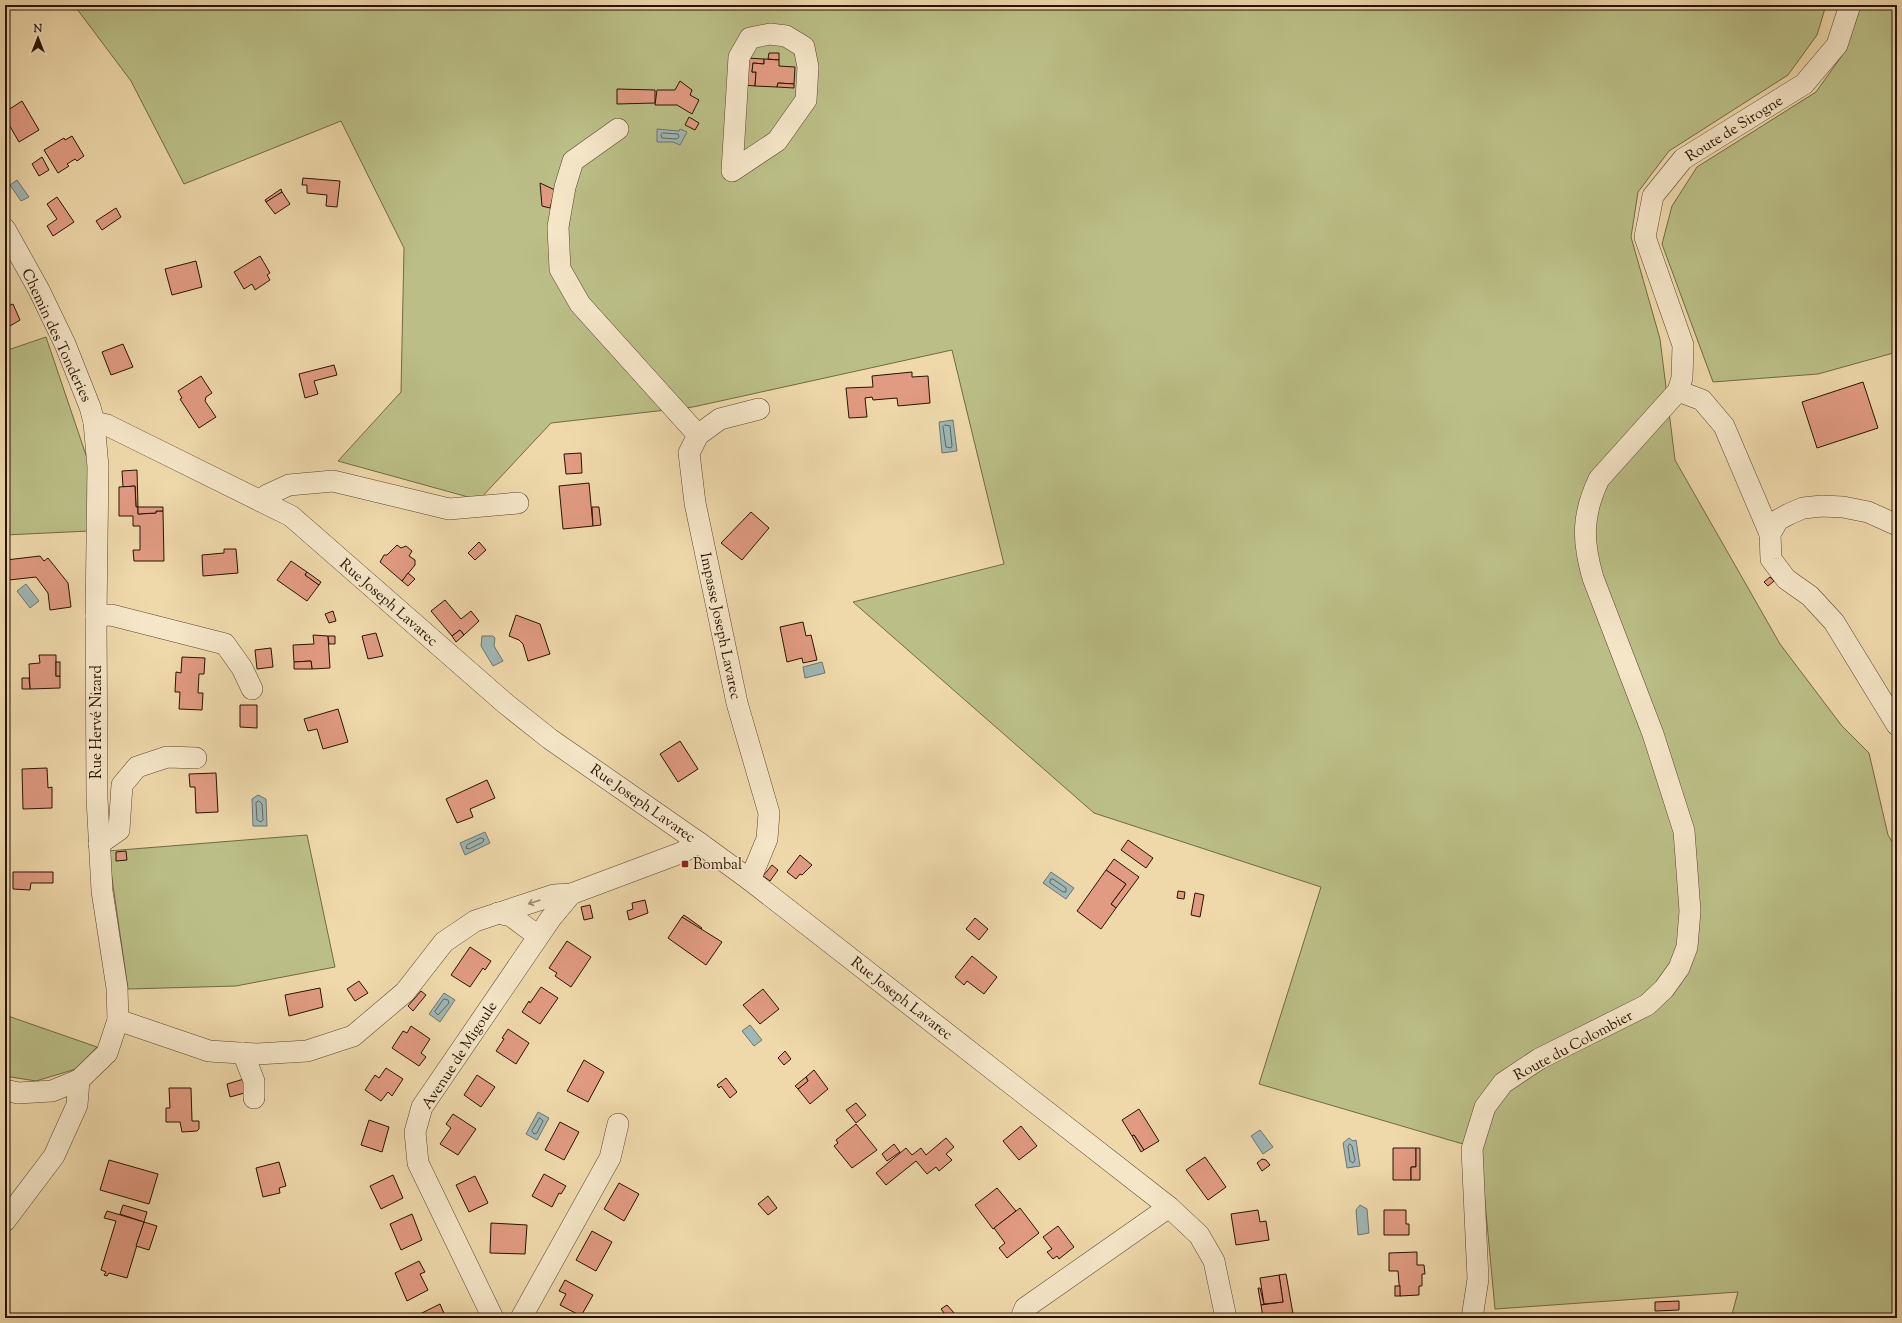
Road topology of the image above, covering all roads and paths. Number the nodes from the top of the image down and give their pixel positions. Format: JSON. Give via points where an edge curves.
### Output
{"nodes":[{"id":1,"x":1850,"y":5,"type":"edge"},
{"id":2,"x":618,"y":129,"type":"dead end"},
{"id":3,"x":732,"y":171,"type":"joint"},
{"id":4,"x":5,"y":229,"type":"edge"},
{"id":5,"x":1680,"y":384,"type":"junction"},
{"id":6,"x":759,"y":409,"type":"dead end"},
{"id":7,"x":94,"y":422,"type":"junction"},
{"id":8,"x":698,"y":435,"type":"junction"},
{"id":9,"x":264,"y":502,"type":"junction"},
{"id":10,"x":518,"y":503,"type":"dead end"},
{"id":11,"x":1897,"y":525,"type":"edge"},
{"id":12,"x":1770,"y":534,"type":"junction"},
{"id":13,"x":96,"y":616,"type":"junction"},
{"id":14,"x":252,"y":689,"type":"dead end"},
{"id":15,"x":1897,"y":725,"type":"edge"},
{"id":16,"x":196,"y":758,"type":"dead end"},
{"id":17,"x":698,"y":842,"type":"junction"},
{"id":18,"x":99,"y":844,"type":"junction"},
{"id":19,"x":750,"y":880,"type":"junction"},
{"id":20,"x":570,"y":894,"type":"junction"},
{"id":21,"x":498,"y":913,"type":"junction"},
{"id":22,"x":538,"y":936,"type":"junction"},
{"id":23,"x":118,"y":1020,"type":"junction"},
{"id":24,"x":243,"y":1054,"type":"junction"},
{"id":25,"x":79,"y":1080,"type":"junction"},
{"id":26,"x":5,"y":1090,"type":"edge"},
{"id":27,"x":254,"y":1098,"type":"dead end"},
{"id":28,"x":618,"y":1124,"type":"dead end"},
{"id":29,"x":1169,"y":1207,"type":"junction"},
{"id":30,"x":5,"y":1222,"type":"edge"},
{"id":31,"x":493,"y":1318,"type":"edge"},
{"id":32,"x":521,"y":1318,"type":"edge"},
{"id":33,"x":1021,"y":1318,"type":"edge"},
{"id":34,"x":1226,"y":1318,"type":"edge"},
{"id":35,"x":1472,"y":1318,"type":"edge"}],
"edges":[{"from":1,"to":5,"type":"street","name":"Route de Sirogne","via":[[1837,45],[1804,84],[1683,159],[1653,196],[1645,237],[1683,345]]},
{"from":2,"to":8,"type":"street","via":[[573,161],[565,187],[558,227],[560,269],[580,304]]},
{"from":3,"to":3,"type":"street","via":[[739,57],[750,38],[770,34],[786,36],[804,47],[808,67],[806,100],[777,141]]},
{"from":4,"to":7,"type":"street","name":"Chemin des Tonderies","via":[[39,290],[64,344]]},
{"from":5,"to":12,"type":"street","via":[[1702,400],[1724,426]]},
{"from":5,"to":35,"type":"street","name":"Route du Colombier","via":[[1599,479],[1591,496],[1584,538],[1593,578],[1653,734],[1684,831],[1690,912],[1687,947],[1679,968],[1664,989],[1647,1005],[1539,1059],[1503,1082],[1485,1107],[1472,1149],[1478,1279]]},
{"from":6,"to":8,"type":"street","name":"Impasse Joseph Lavarec","via":[[720,419]]},
{"from":7,"to":9,"type":"street","name":"Rue Joseph Lavarec","via":[[107,425]]},
{"from":7,"to":13,"type":"street","name":"Rue Hervé Nizard","via":[[98,467]]},
{"from":8,"to":19,"type":"street","name":"Impasse Joseph Lavarec","via":[[689,453],[695,503],[737,703],[769,813],[767,838]]},
{"from":9,"to":10,"type":"street","via":[[267,495],[289,485],[333,481],[449,509]]},
{"from":9,"to":17,"type":"street","name":"Rue Joseph Lavarec","via":[[291,516],[506,704],[550,739]]},
{"from":11,"to":12,"type":"street","via":[[1868,512],[1822,506],[1802,508],[1789,514],[1778,520]]},
{"from":12,"to":15,"type":"street","via":[[1772,559],[1786,579],[1810,596],[1834,622]]},
{"from":13,"to":14,"type":"street","via":[[111,615],[225,644],[242,668]]},
{"from":13,"to":18,"type":"street","name":"Rue Hervé Nizard"},
{"from":16,"to":18,"type":"street","via":[[167,757],[137,767],[122,785],[118,830]]},
{"from":17,"to":19,"type":"street","name":"Rue Joseph Lavarec"},
{"from":17,"to":20,"type":"street","via":[[683,852]]},
{"from":18,"to":23,"type":"street","name":"Rue Hervé Nizard","via":[[102,890],[117,988]]},
{"from":19,"to":29,"type":"street","name":"Rue Joseph Lavarec"},
{"from":20,"to":21,"type":"street","one_way":true,"via":[[554,895]]},
{"from":20,"to":22,"type":"street","name":"Avenue de Migoule"},
{"from":21,"to":22,"type":"street","via":[[511,916]]},
{"from":21,"to":24,"type":"street","via":[[475,921],[444,942],[405,992],[353,1036],[307,1051]]},
{"from":22,"to":31,"type":"street","name":"Avenue de Migoule","via":[[422,1107],[415,1132],[418,1163]]},
{"from":23,"to":24,"type":"street","via":[[209,1051]]},
{"from":23,"to":25,"type":"street","via":[[107,1053]]},
{"from":24,"to":27,"type":"street","via":[[254,1081]]},
{"from":25,"to":26,"type":"street","via":[[52,1091],[18,1093]]},
{"from":25,"to":30,"type":"street","via":[[77,1105],[54,1156]]},
{"from":28,"to":32,"type":"street","via":[[610,1158]]},
{"from":29,"to":33,"type":"street","via":[[1025,1308]]},
{"from":29,"to":34,"type":"street","name":"Rue Joseph Lavarec","via":[[1200,1235],[1214,1261]]}]}
